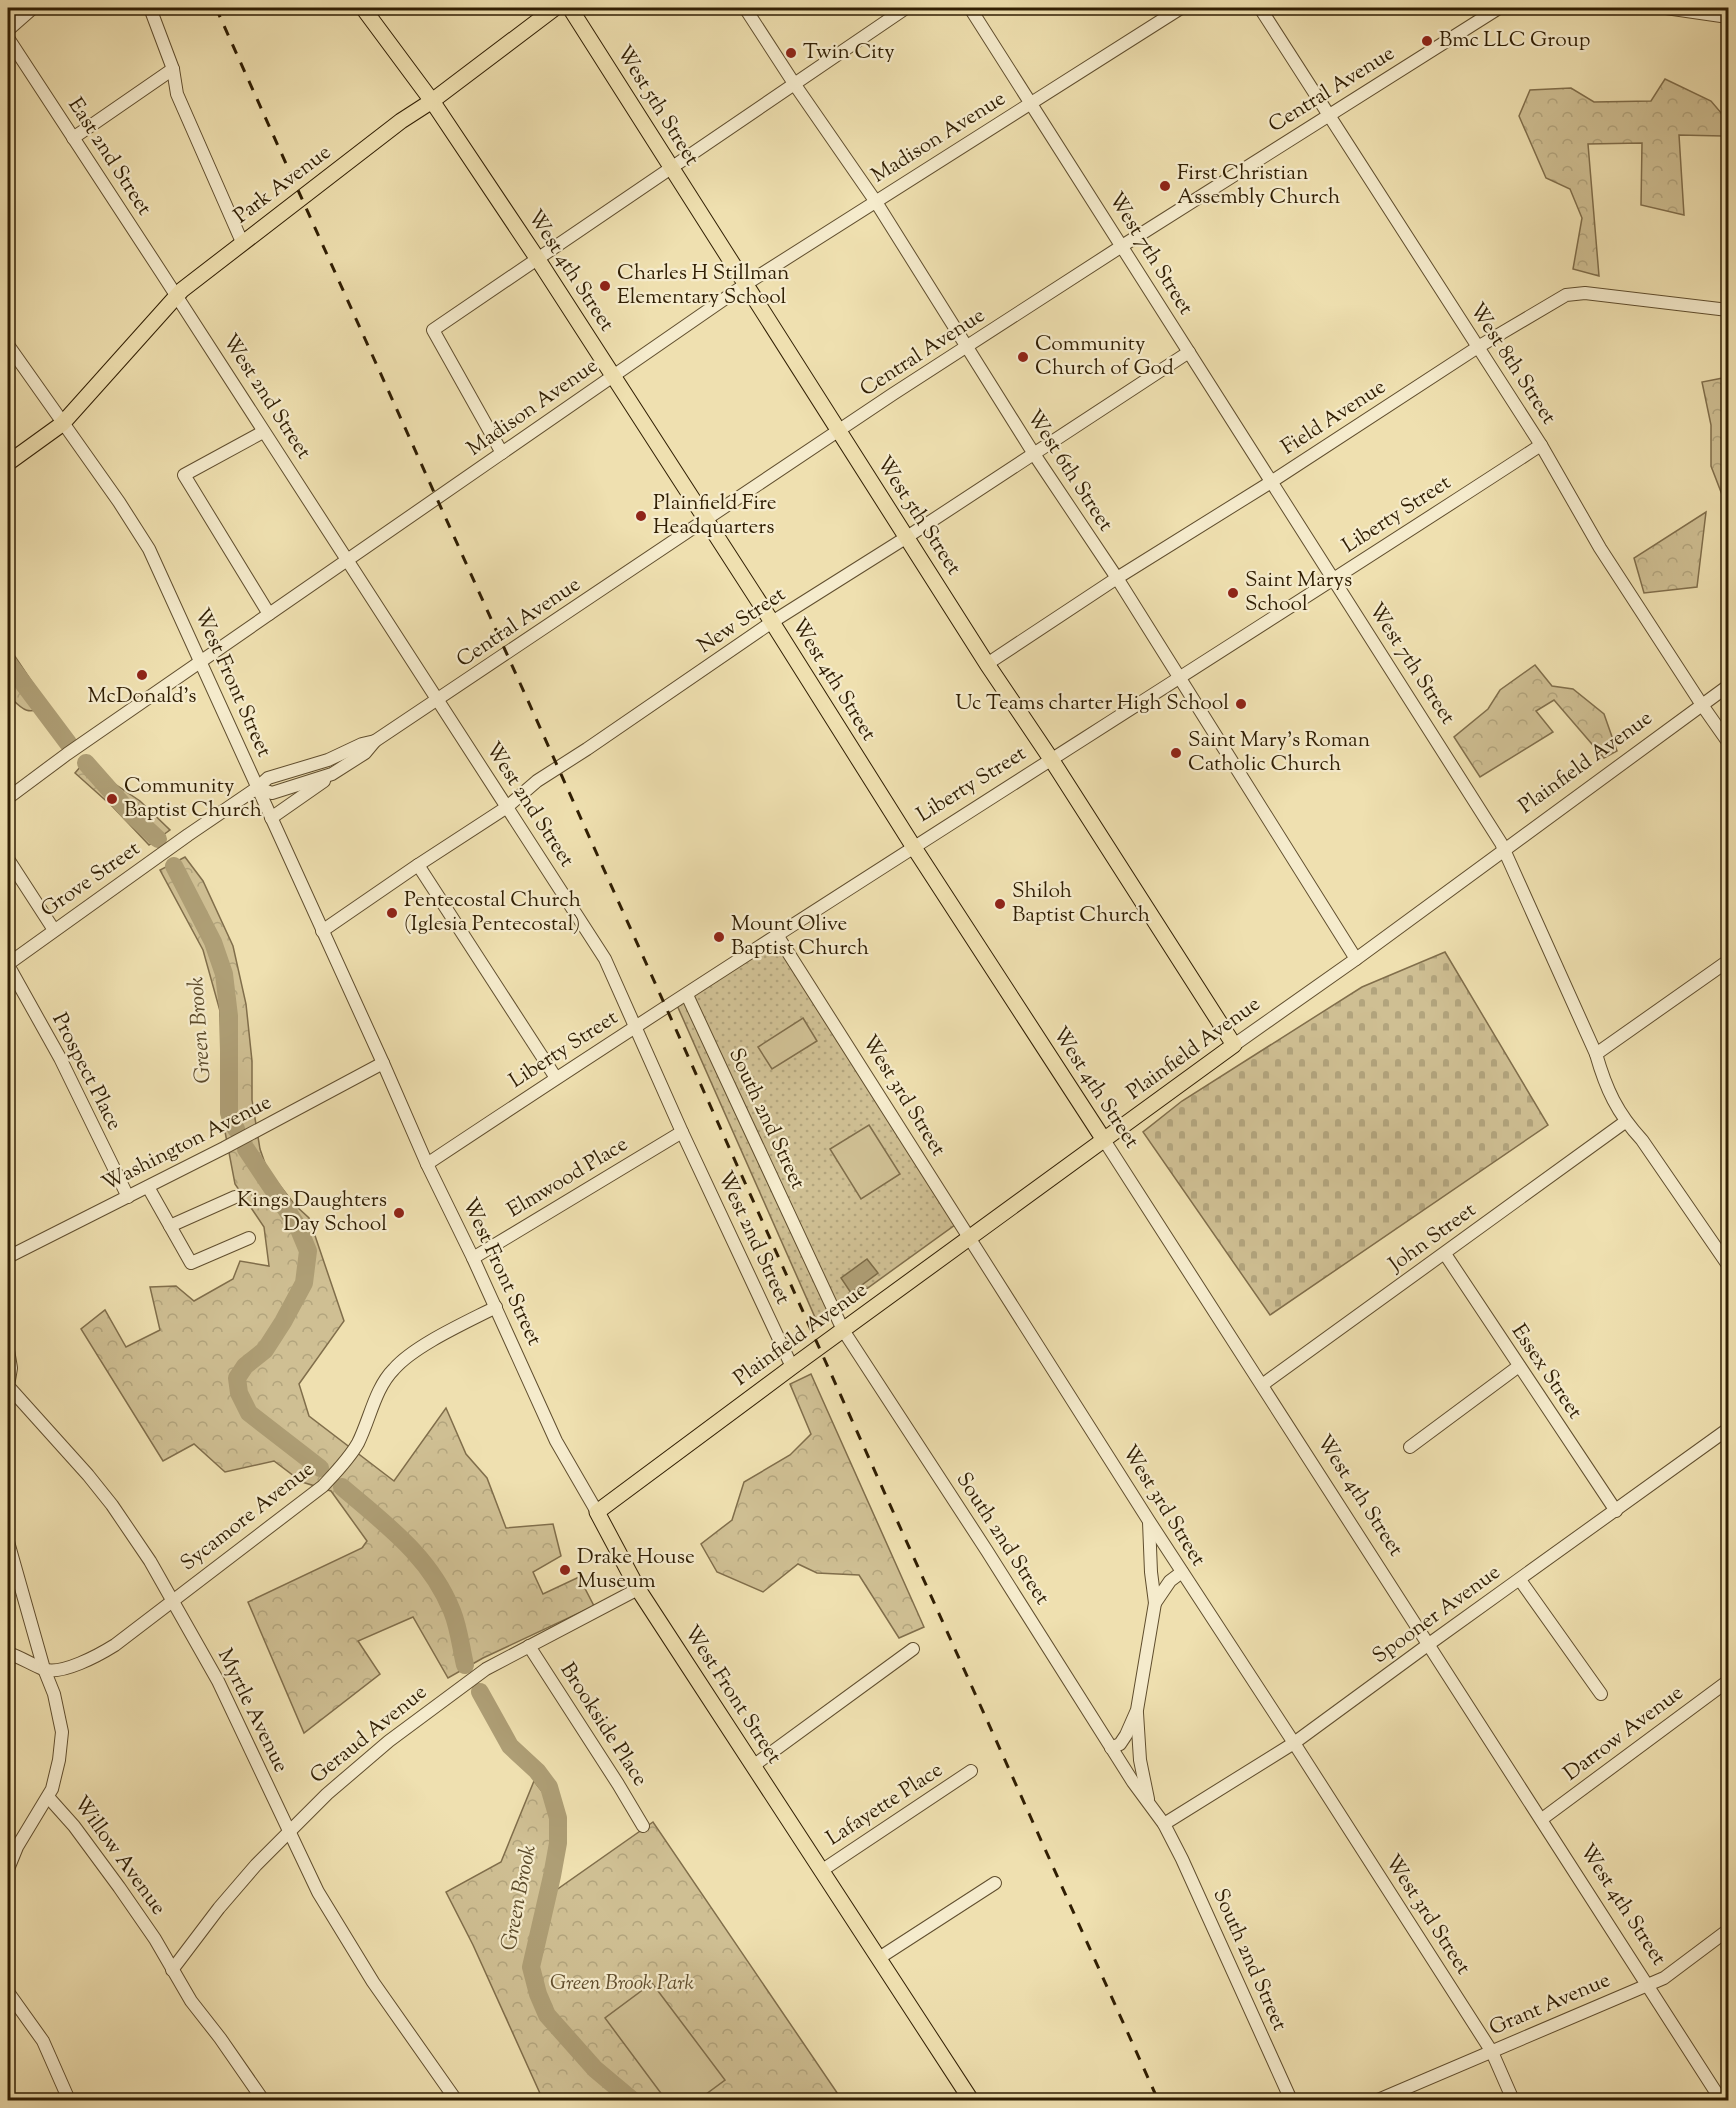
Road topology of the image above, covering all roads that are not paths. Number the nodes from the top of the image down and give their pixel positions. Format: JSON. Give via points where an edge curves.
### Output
{"nodes":[{"id":1,"x":33,"y":8,"type":"edge"},
{"id":2,"x":150,"y":8,"type":"edge"},
{"id":3,"x":363,"y":8,"type":"edge"},
{"id":4,"x":555,"y":8,"type":"edge"},
{"id":5,"x":570,"y":8,"type":"edge"},
{"id":6,"x":745,"y":8,"type":"edge"},
{"id":7,"x":906,"y":8,"type":"edge"},
{"id":8,"x":970,"y":8,"type":"edge"},
{"id":9,"x":1181,"y":8,"type":"edge"},
{"id":10,"x":1260,"y":8,"type":"edge"},
{"id":11,"x":1499,"y":8,"type":"edge"},
{"id":12,"x":1666,"y":8,"type":"edge"},
{"id":13,"x":1728,"y":17,"type":"edge"},
{"id":14,"x":8,"y":30,"type":"edge"},
{"id":15,"x":8,"y":38,"type":"edge"},
{"id":16,"x":173,"y":69,"type":"junction"},
{"id":17,"x":795,"y":84,"type":"junction"},
{"id":18,"x":432,"y":101,"type":"junction"},
{"id":19,"x":1031,"y":103,"type":"junction"},
{"id":20,"x":1329,"y":115,"type":"junction"},
{"id":21,"x":73,"y":138,"type":"junction"},
{"id":22,"x":672,"y":168,"type":"junction"},
{"id":23,"x":876,"y":202,"type":"junction"},
{"id":24,"x":242,"y":242,"type":"junction"},
{"id":25,"x":1122,"y":246,"type":"junction"},
{"id":26,"x":537,"y":258,"type":"junction"},
{"id":27,"x":746,"y":284,"type":"junction"},
{"id":28,"x":177,"y":296,"type":"junction"},
{"id":29,"x":1728,"y":310,"type":"edge"},
{"id":30,"x":8,"y":345,"type":"edge"},
{"id":31,"x":1478,"y":347,"type":"junction"},
{"id":32,"x":967,"y":348,"type":"junction"},
{"id":33,"x":1189,"y":352,"type":"junction"},
{"id":34,"x":613,"y":376,"type":"junction"},
{"id":35,"x":63,"y":424,"type":"junction"},
{"id":36,"x":264,"y":432,"type":"junction"},
{"id":37,"x":838,"y":432,"type":"junction"},
{"id":38,"x":1541,"y":445,"type":"junction"},
{"id":39,"x":502,"y":453,"type":"junction"},
{"id":40,"x":1034,"y":454,"type":"junction"},
{"id":41,"x":8,"y":463,"type":"edge"},
{"id":42,"x":1271,"y":482,"type":"junction"},
{"id":43,"x":706,"y":520,"type":"junction"},
{"id":44,"x":907,"y":537,"type":"junction"},
{"id":45,"x":348,"y":560,"type":"junction"},
{"id":46,"x":1117,"y":578,"type":"junction"},
{"id":47,"x":1334,"y":580,"type":"junction"},
{"id":48,"x":269,"y":614,"type":"junction"},
{"id":49,"x":772,"y":622,"type":"junction"},
{"id":50,"x":200,"y":662,"type":"junction"},
{"id":51,"x":987,"y":664,"type":"junction"},
{"id":52,"x":1179,"y":677,"type":"junction"},
{"id":53,"x":1728,"y":686,"type":"edge"},
{"id":54,"x":438,"y":700,"type":"junction"},
{"id":55,"x":1702,"y":705,"type":"junction"},
{"id":56,"x":375,"y":741,"type":"junction"},
{"id":57,"x":1728,"y":742,"type":"edge"},
{"id":58,"x":1051,"y":759,"type":"junction"},
{"id":59,"x":332,"y":774,"type":"junction"},
{"id":60,"x":257,"y":788,"type":"junction"},
{"id":61,"x":8,"y":798,"type":"edge"},
{"id":62,"x":507,"y":807,"type":"junction"},
{"id":63,"x":271,"y":818,"type":"junction"},
{"id":64,"x":913,"y":846,"type":"junction"},
{"id":65,"x":1504,"y":849,"type":"junction"},
{"id":66,"x":8,"y":859,"type":"edge"},
{"id":67,"x":418,"y":865,"type":"junction"},
{"id":68,"x":54,"y":930,"type":"junction"},
{"id":69,"x":322,"y":931,"type":"junction"},
{"id":70,"x":777,"y":935,"type":"junction"},
{"id":71,"x":1356,"y":960,"type":"junction"},
{"id":72,"x":1728,"y":961,"type":"edge"},
{"id":73,"x":8,"y":964,"type":"edge"},
{"id":74,"x":687,"y":994,"type":"junction"},
{"id":75,"x":637,"y":1027,"type":"junction"},
{"id":76,"x":1234,"y":1046,"type":"junction"},
{"id":77,"x":1596,"y":1054,"type":"junction"},
{"id":78,"x":383,"y":1063,"type":"junction"},
{"id":79,"x":556,"y":1078,"type":"junction"},
{"id":80,"x":1625,"y":1122,"type":"junction"},
{"id":81,"x":682,"y":1132,"type":"junction"},
{"id":82,"x":1104,"y":1140,"type":"junction"},
{"id":83,"x":427,"y":1164,"type":"junction"},
{"id":84,"x":148,"y":1187,"type":"junction"},
{"id":85,"x":128,"y":1197,"type":"junction"},
{"id":86,"x":235,"y":1197,"type":"dead end"},
{"id":87,"x":170,"y":1226,"type":"junction"},
{"id":88,"x":249,"y":1238,"type":"dead end"},
{"id":89,"x":969,"y":1238,"type":"junction"},
{"id":90,"x":1445,"y":1254,"type":"junction"},
{"id":91,"x":8,"y":1257,"type":"edge"},
{"id":92,"x":473,"y":1258,"type":"junction"},
{"id":93,"x":1728,"y":1265,"type":"edge"},
{"id":94,"x":496,"y":1307,"type":"junction"},
{"id":95,"x":843,"y":1330,"type":"junction"},
{"id":96,"x":8,"y":1350,"type":"edge"},
{"id":97,"x":1519,"y":1366,"type":"junction"},
{"id":98,"x":792,"y":1367,"type":"junction"},
{"id":99,"x":1263,"y":1384,"type":"junction"},
{"id":100,"x":8,"y":1387,"type":"edge"},
{"id":101,"x":1728,"y":1429,"type":"edge"},
{"id":102,"x":1410,"y":1448,"type":"dead end"},
{"id":103,"x":1616,"y":1511,"type":"junction"},
{"id":104,"x":597,"y":1512,"type":"junction"},
{"id":105,"x":1149,"y":1521,"type":"junction"},
{"id":106,"x":8,"y":1542,"type":"edge"},
{"id":107,"x":1182,"y":1572,"type":"junction"},
{"id":108,"x":1520,"y":1580,"type":"junction"},
{"id":109,"x":638,"y":1589,"type":"junction"},
{"id":110,"x":172,"y":1601,"type":"junction"},
{"id":111,"x":1155,"y":1603,"type":"junction"},
{"id":112,"x":1429,"y":1644,"type":"junction"},
{"id":113,"x":529,"y":1646,"type":"junction"},
{"id":114,"x":913,"y":1649,"type":"dead end"},
{"id":115,"x":8,"y":1653,"type":"edge"},
{"id":116,"x":44,"y":1669,"type":"junction"},
{"id":117,"x":1728,"y":1681,"type":"edge"},
{"id":118,"x":1601,"y":1694,"type":"dead end"},
{"id":119,"x":1137,"y":1710,"type":"junction"},
{"id":120,"x":1294,"y":1743,"type":"junction"},
{"id":121,"x":1111,"y":1748,"type":"junction"},
{"id":122,"x":753,"y":1766,"type":"junction"},
{"id":123,"x":971,"y":1772,"type":"dead end"},
{"id":124,"x":49,"y":1798,"type":"junction"},
{"id":125,"x":1149,"y":1803,"type":"junction"},
{"id":126,"x":1542,"y":1819,"type":"junction"},
{"id":127,"x":1164,"y":1824,"type":"junction"},
{"id":128,"x":643,"y":1826,"type":"dead end"},
{"id":129,"x":288,"y":1831,"type":"junction"},
{"id":130,"x":8,"y":1869,"type":"edge"},
{"id":131,"x":821,"y":1871,"type":"junction"},
{"id":132,"x":995,"y":1883,"type":"dead end"},
{"id":133,"x":1728,"y":1930,"type":"edge"},
{"id":134,"x":879,"y":1959,"type":"junction"},
{"id":135,"x":172,"y":1970,"type":"junction"},
{"id":136,"x":1648,"y":1985,"type":"junction"},
{"id":137,"x":9,"y":1999,"type":"edge"},
{"id":138,"x":1492,"y":2052,"type":"junction"},
{"id":139,"x":69,"y":2100,"type":"edge"},
{"id":140,"x":263,"y":2100,"type":"edge"},
{"id":141,"x":456,"y":2100,"type":"edge"},
{"id":142,"x":971,"y":2100,"type":"edge"},
{"id":143,"x":1291,"y":2100,"type":"edge"},
{"id":144,"x":1378,"y":2100,"type":"edge"},
{"id":145,"x":1513,"y":2100,"type":"edge"},
{"id":146,"x":1721,"y":2100,"type":"edge"}],
"edges":[{"from":1,"to":14,"type":"street"},
{"from":2,"to":16,"type":"street"},
{"from":3,"to":18,"type":"main road","name":"West 4th Street"},
{"from":4,"to":18,"type":"main road","name":"Park Avenue"},
{"from":5,"to":22,"type":"main road","name":"West 5th Street"},
{"from":6,"to":17,"type":"street","name":"West 6th Street"},
{"from":7,"to":17,"type":"street"},
{"from":8,"to":19,"type":"street","name":"West 7th Street"},
{"from":9,"to":19,"type":"street","name":"Madison Avenue"},
{"from":10,"to":20,"type":"street","name":"West 8th Street"},
{"from":11,"to":20,"type":"street","name":"Central Avenue"},
{"from":12,"to":13,"type":"street"},
{"from":15,"to":21,"type":"street","name":"East 2nd Street"},
{"from":16,"to":21,"type":"street"},
{"from":16,"to":24,"type":"street","via":[[177,94]]},
{"from":17,"to":22,"type":"street"},
{"from":17,"to":23,"type":"street","name":"West 6th Street"},
{"from":18,"to":24,"type":"main road","name":"Park Avenue"},
{"from":18,"to":26,"type":"main road","name":"West 4th Street"},
{"from":19,"to":23,"type":"street","name":"Madison Avenue"},
{"from":19,"to":25,"type":"street","name":"West 7th Street"},
{"from":20,"to":25,"type":"street","name":"Central Avenue"},
{"from":20,"to":31,"type":"street","name":"West 8th Street"},
{"from":21,"to":28,"type":"street","name":"East 2nd Street"},
{"from":22,"to":26,"type":"street"},
{"from":22,"to":27,"type":"main road","name":"West 5th Street"},
{"from":23,"to":27,"type":"street","name":"Madison Avenue"},
{"from":23,"to":32,"type":"street","name":"West 6th Street"},
{"from":24,"to":28,"type":"main road","name":"Park Avenue"},
{"from":25,"to":32,"type":"street","name":"Central Avenue"},
{"from":25,"to":33,"type":"street","name":"West 7th Street"},
{"from":26,"to":34,"type":"main road","name":"West 4th Street"},
{"from":26,"to":39,"type":"street","via":[[433,330]]},
{"from":27,"to":34,"type":"street","name":"Madison Avenue"},
{"from":27,"to":37,"type":"main road","name":"West 5th Street"},
{"from":28,"to":35,"type":"main road","name":"Park Avenue"},
{"from":28,"to":36,"type":"street","name":"West 2nd Street"},
{"from":29,"to":31,"type":"street","name":"Field Avenue","via":[[1576,293],[1566,295]]},
{"from":30,"to":35,"type":"street","name":"West Front Street"},
{"from":31,"to":38,"type":"street","name":"West 8th Street"},
{"from":31,"to":42,"type":"street","name":"Field Avenue"},
{"from":32,"to":37,"type":"street","name":"Central Avenue"},
{"from":32,"to":40,"type":"street","name":"West 6th Street"},
{"from":33,"to":40,"type":"street","name":"New Street"},
{"from":33,"to":42,"type":"street","name":"West 7th Street"},
{"from":34,"to":39,"type":"street","name":"Madison Avenue"},
{"from":34,"to":43,"type":"main road","name":"West 4th Street"},
{"from":35,"to":41,"type":"main road","name":"Park Avenue"},
{"from":35,"to":50,"type":"street","name":"West Front Street","via":[[149,549]]},
{"from":36,"to":45,"type":"street","name":"West 2nd Street"},
{"from":36,"to":48,"type":"street","via":[[184,475]]},
{"from":37,"to":43,"type":"street","name":"Central Avenue"},
{"from":37,"to":44,"type":"main road","name":"West 5th Street"},
{"from":38,"to":47,"type":"street","name":"Liberty Street"},
{"from":38,"to":55,"type":"street","name":"West 8th Street","via":[[1600,548]]},
{"from":39,"to":45,"type":"street","name":"Madison Avenue"},
{"from":40,"to":44,"type":"street","name":"New Street"},
{"from":40,"to":46,"type":"street","name":"West 6th Street"},
{"from":42,"to":46,"type":"street","name":"Field Avenue"},
{"from":42,"to":47,"type":"street","name":"West 7th Street"},
{"from":43,"to":49,"type":"main road","name":"West 4th Street"},
{"from":43,"to":54,"type":"street","name":"Central Avenue"},
{"from":44,"to":49,"type":"street","name":"New Street"},
{"from":44,"to":51,"type":"main road","name":"West 5th Street"},
{"from":45,"to":48,"type":"street","name":"Madison Avenue"},
{"from":45,"to":54,"type":"street","name":"West 2nd Street"},
{"from":46,"to":51,"type":"street","name":"Field Avenue"},
{"from":46,"to":52,"type":"street","name":"West 6th Street"},
{"from":47,"to":52,"type":"street","name":"Liberty Street"},
{"from":47,"to":65,"type":"street","name":"West 7th Street"},
{"from":48,"to":50,"type":"street","name":"Madison Avenue"},
{"from":49,"to":62,"type":"street","name":"New Street","via":[[537,781]]},
{"from":49,"to":64,"type":"main road","name":"West 4th Street"},
{"from":50,"to":60,"type":"street","name":"West Front Street"},
{"from":50,"to":61,"type":"street","name":"Madison Avenue"},
{"from":51,"to":58,"type":"main road","name":"West 5th Street"},
{"from":52,"to":58,"type":"street","name":"Liberty Street"},
{"from":52,"to":71,"type":"street","name":"West 6th Street"},
{"from":53,"to":55,"type":"street","name":"Plainfield Avenue"},
{"from":54,"to":56,"type":"street","name":"Central Avenue"},
{"from":54,"to":62,"type":"street","name":"West 2nd Street"},
{"from":55,"to":57,"type":"street","name":"West 8th Street"},
{"from":55,"to":65,"type":"street","name":"Plainfield Avenue"},
{"from":56,"to":59,"type":"street","name":"Central Avenue","via":[[365,753]]},
{"from":56,"to":60,"type":"street","name":"Central Avenue","via":[[268,778]]},
{"from":58,"to":64,"type":"street","name":"Liberty Street"},
{"from":58,"to":76,"type":"main road","name":"West 5th Street"},
{"from":59,"to":60,"type":"street","name":"Central Avenue","via":[[272,793]]},
{"from":59,"to":63,"type":"street"},
{"from":60,"to":63,"type":"street","name":"West Front Street"},
{"from":60,"to":68,"type":"street","name":"Grove Street"},
{"from":62,"to":67,"type":"street","name":"New Street"},
{"from":62,"to":75,"type":"street","name":"West 2nd Street","via":[[605,958]]},
{"from":63,"to":69,"type":"street","name":"West Front Street"},
{"from":64,"to":70,"type":"street","name":"Liberty Street"},
{"from":64,"to":82,"type":"main road","name":"West 4th Street"},
{"from":65,"to":71,"type":"street","name":"Plainfield Avenue"},
{"from":65,"to":77,"type":"street","name":"West 7th Street"},
{"from":66,"to":68,"type":"street"},
{"from":67,"to":69,"type":"street","name":"New Street"},
{"from":67,"to":79,"type":"street"},
{"from":68,"to":73,"type":"street","name":"Grove Street"},
{"from":69,"to":78,"type":"street","name":"West Front Street"},
{"from":70,"to":74,"type":"street","name":"Liberty Street"},
{"from":70,"to":89,"type":"street","name":"West 3rd Street"},
{"from":71,"to":76,"type":"street","name":"Plainfield Avenue"},
{"from":72,"to":77,"type":"street"},
{"from":73,"to":85,"type":"street","name":"Prospect Place","via":[[60,1058]]},
{"from":74,"to":75,"type":"street","name":"Liberty Street"},
{"from":74,"to":95,"type":"street","name":"South 2nd Street"},
{"from":75,"to":79,"type":"street","name":"Liberty Street"},
{"from":75,"to":81,"type":"street","name":"West 2nd Street"},
{"from":76,"to":82,"type":"main road","name":"Plainfield Avenue"},
{"from":77,"to":80,"type":"street","name":"West 7th Street","via":[[1604,1082]]},
{"from":78,"to":83,"type":"street","name":"West Front Street"},
{"from":78,"to":84,"type":"street","name":"Washington Avenue"},
{"from":79,"to":83,"type":"street","name":"Liberty Street"},
{"from":80,"to":90,"type":"street","name":"John Street"},
{"from":80,"to":93,"type":"street","name":"West 7th Street","via":[[1642,1140]]},
{"from":81,"to":92,"type":"street","name":"Elmwood Place"},
{"from":81,"to":98,"type":"street","name":"West 2nd Street"},
{"from":82,"to":89,"type":"main road","name":"Plainfield Avenue"},
{"from":82,"to":99,"type":"street","name":"West 4th Street"},
{"from":83,"to":92,"type":"street","name":"West Front Street"},
{"from":84,"to":85,"type":"street","name":"Washington Avenue"},
{"from":84,"to":87,"type":"street"},
{"from":85,"to":91,"type":"street","name":"Washington Avenue"},
{"from":86,"to":87,"type":"street"},
{"from":87,"to":88,"type":"street","via":[[191,1263]]},
{"from":89,"to":95,"type":"main road","name":"Plainfield Avenue"},
{"from":89,"to":105,"type":"street","name":"West 3rd Street"},
{"from":90,"to":97,"type":"street","name":"Essex Street"},
{"from":90,"to":99,"type":"street","name":"John Street"},
{"from":92,"to":94,"type":"street","name":"West Front Street"},
{"from":94,"to":104,"type":"street","name":"West Front Street","via":[[556,1441]]},
{"from":94,"to":110,"type":"street","name":"Sycamore Avenue","via":[[445,1334],[394,1368],[358,1443],[323,1486]]},
{"from":95,"to":98,"type":"main road","name":"Plainfield Avenue"},
{"from":95,"to":121,"type":"street","name":"South 2nd Street"},
{"from":96,"to":100,"type":"street","name":"Myrtle Avenue"},
{"from":97,"to":102,"type":"street"},
{"from":97,"to":103,"type":"street","name":"Essex Street"},
{"from":98,"to":104,"type":"main road","name":"Plainfield Avenue"},
{"from":99,"to":112,"type":"street","name":"West 4th Street"},
{"from":100,"to":110,"type":"street","name":"Myrtle Avenue","via":[[112,1505]]},
{"from":101,"to":103,"type":"street","name":"Spooner Avenue"},
{"from":103,"to":108,"type":"street","name":"Spooner Avenue"},
{"from":104,"to":109,"type":"main road","name":"West Front Street"},
{"from":105,"to":107,"type":"street","name":"West 3rd Street"},
{"from":105,"to":111,"type":"street"},
{"from":106,"to":116,"type":"street","name":"Willow Avenue"},
{"from":107,"to":111,"type":"street","via":[[1170,1581]]},
{"from":107,"to":120,"type":"street","name":"West 3rd Street"},
{"from":108,"to":112,"type":"street","name":"Spooner Avenue"},
{"from":108,"to":118,"type":"street"},
{"from":109,"to":113,"type":"street","name":"Geraud Avenue"},
{"from":109,"to":122,"type":"main road","name":"West Front Street"},
{"from":110,"to":116,"type":"street","name":"Sycamore Avenue","via":[[99,1655],[85,1662]]},
{"from":110,"to":129,"type":"street","name":"Myrtle Avenue","via":[[218,1681]]},
{"from":111,"to":119,"type":"street"},
{"from":112,"to":120,"type":"street","name":"Spooner Avenue"},
{"from":112,"to":126,"type":"street","name":"West 4th Street"},
{"from":113,"to":128,"type":"street","name":"Brookside Place"},
{"from":113,"to":129,"type":"street","name":"Geraud Avenue","via":[[486,1669],[389,1741]]},
{"from":114,"to":122,"type":"street"},
{"from":115,"to":116,"type":"street"},
{"from":116,"to":124,"type":"street","name":"Willow Avenue","via":[[62,1732]]},
{"from":117,"to":126,"type":"street","name":"Darrow Avenue"},
{"from":119,"to":121,"type":"street","via":[[1120,1744]]},
{"from":119,"to":125,"type":"street","via":[[1140,1760]]},
{"from":120,"to":127,"type":"street","name":"Spooner Avenue"},
{"from":120,"to":138,"type":"street","name":"West 3rd Street"},
{"from":121,"to":125,"type":"street","name":"South 2nd Street"},
{"from":122,"to":131,"type":"main road","name":"West Front Street"},
{"from":123,"to":131,"type":"street","name":"Lafayette Place"},
{"from":124,"to":130,"type":"street","via":[[17,1847]]},
{"from":124,"to":135,"type":"street","name":"Willow Avenue","via":[[119,1887]]},
{"from":125,"to":127,"type":"street","name":"South 2nd Street"},
{"from":126,"to":136,"type":"street","name":"West 4th Street"},
{"from":127,"to":143,"type":"street","name":"South 2nd Street"},
{"from":129,"to":135,"type":"street","name":"Geraud Avenue","via":[[219,1908]]},
{"from":129,"to":141,"type":"street","name":"Myrtle Avenue","via":[[318,1892],[373,1982]]},
{"from":131,"to":134,"type":"main road","name":"West Front Street"},
{"from":132,"to":134,"type":"street"},
{"from":133,"to":136,"type":"street","name":"Grant Avenue","via":[[1664,1978]]},
{"from":134,"to":142,"type":"main road","name":"West Front Street"},
{"from":135,"to":140,"type":"street","name":"Willow Avenue"},
{"from":136,"to":138,"type":"street","name":"Grant Avenue"},
{"from":136,"to":146,"type":"street","name":"West 4th Street"},
{"from":137,"to":139,"type":"street","via":[[43,2041]]},
{"from":138,"to":144,"type":"street","name":"Grant Avenue"},
{"from":138,"to":145,"type":"street","name":"West 3rd Street"}]}
